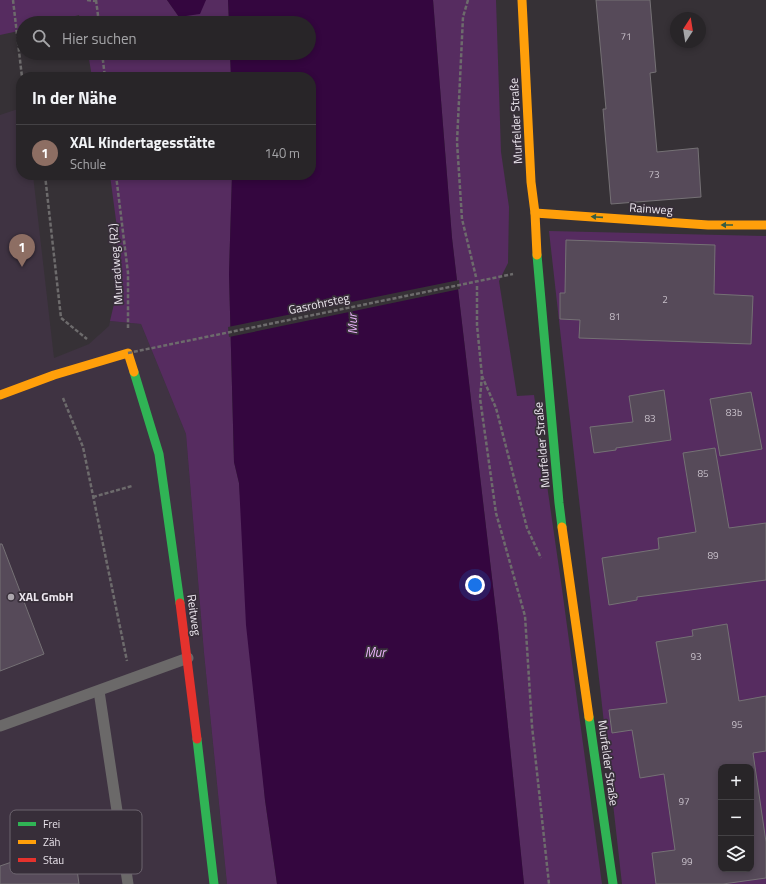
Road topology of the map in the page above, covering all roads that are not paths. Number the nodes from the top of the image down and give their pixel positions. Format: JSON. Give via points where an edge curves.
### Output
{"nodes":[{"id":1,"x":522,"y":0,"type":"edge"},
{"id":2,"x":535,"y":214,"type":"junction"},
{"id":3,"x":766,"y":225,"type":"edge"},
{"id":4,"x":0,"y":395,"type":"edge"},
{"id":5,"x":188,"y":658,"type":"junction"},
{"id":6,"x":99,"y":691,"type":"junction"},
{"id":7,"x":0,"y":726,"type":"edge"},
{"id":8,"x":117,"y":810,"type":"edge"},
{"id":9,"x":126,"y":874,"type":"edge"},
{"id":10,"x":128,"y":884,"type":"edge"},
{"id":11,"x":214,"y":884,"type":"edge"},
{"id":12,"x":613,"y":884,"type":"edge"}],
"edges":[{"from":1,"to":2,"type":"street","name":"Murfelder Straße","via":[[531,182]]},
{"from":3,"to":2,"type":"street","name":"Rainweg","one_way":true,"via":[[708,225]]},
{"from":2,"to":12,"type":"street","name":"Murfelder Straße","via":[[538,275],[559,503]]},
{"from":4,"to":5,"type":"street","name":"Reitweg","via":[[112,358],[128,349],[159,454]]},
{"from":5,"to":6,"type":"lane"},
{"from":5,"to":11,"type":"street","name":"Reitweg"},
{"from":6,"to":7,"type":"lane"},
{"from":6,"to":8,"type":"lane"},
{"from":9,"to":10,"type":"lane"}]}
